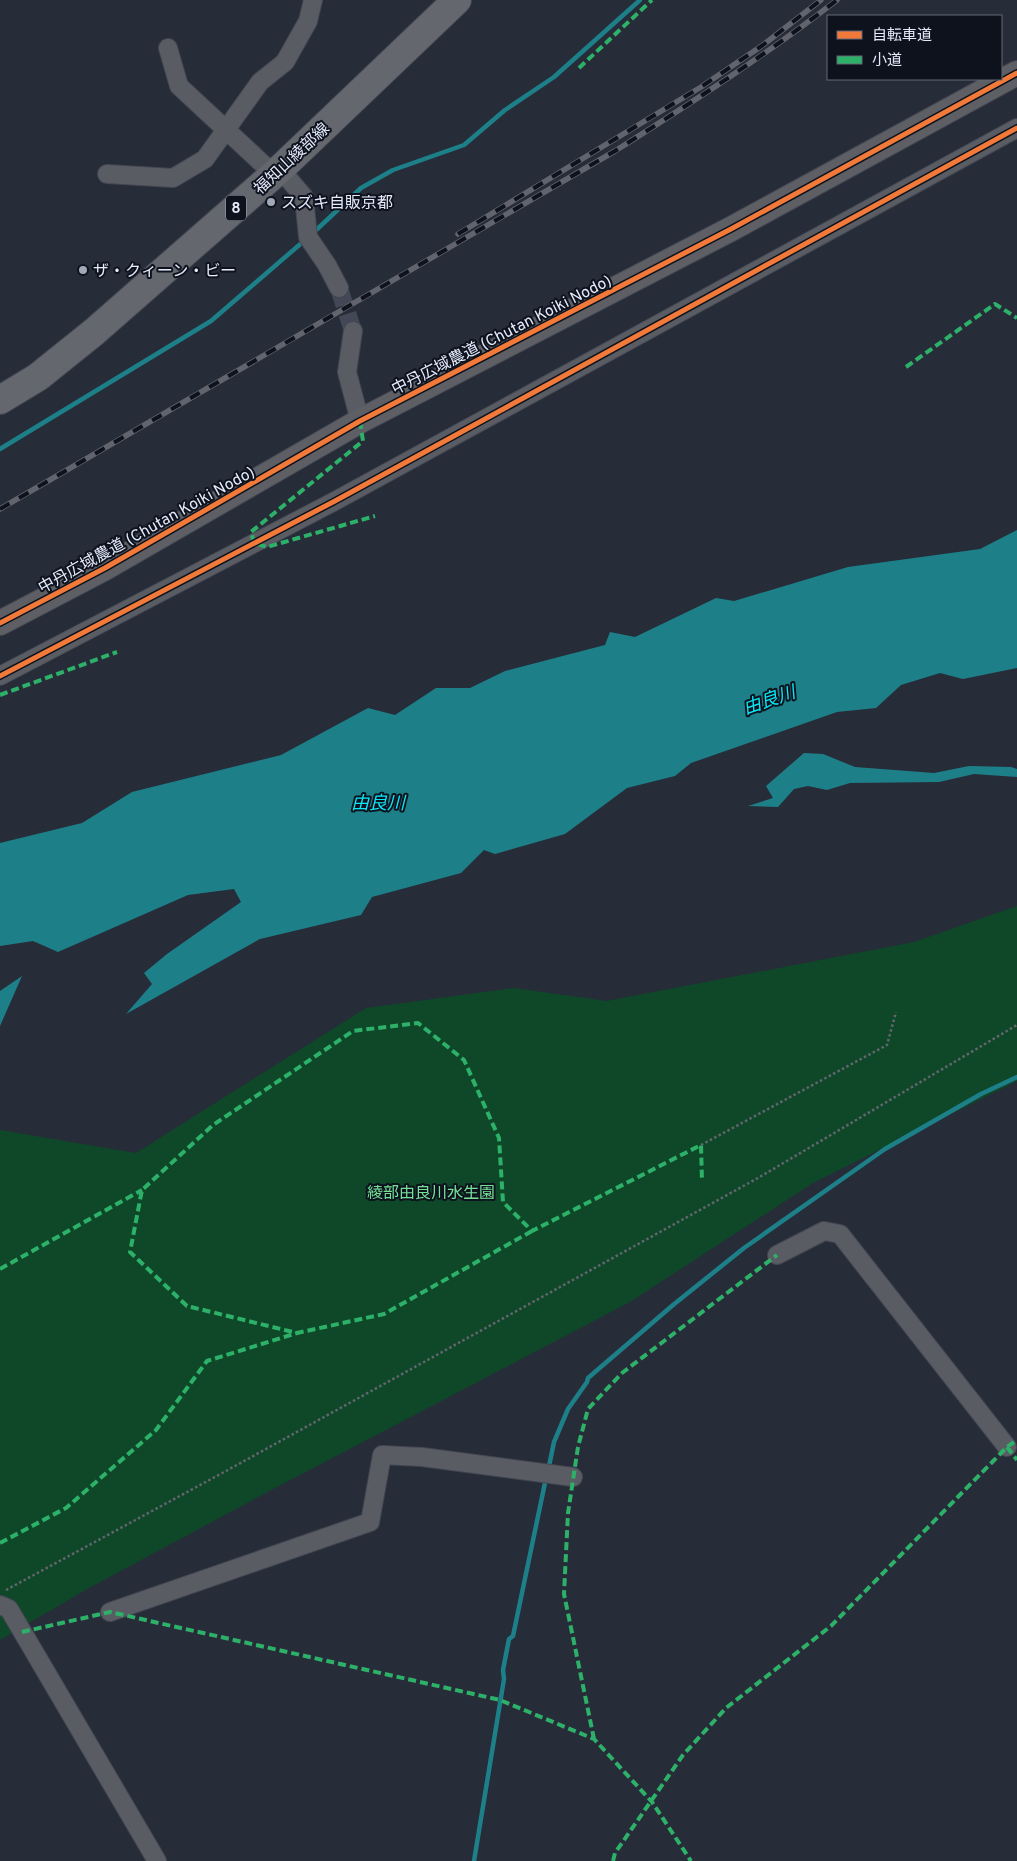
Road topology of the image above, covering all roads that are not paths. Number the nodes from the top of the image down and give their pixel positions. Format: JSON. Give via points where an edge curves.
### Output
{"nodes":[{"id":1,"x":313,"y":0,"type":"edge"},
{"id":2,"x":457,"y":0,"type":"edge"},
{"id":3,"x":168,"y":48,"type":"dead end"},
{"id":4,"x":1017,"y":72,"type":"edge"},
{"id":5,"x":1017,"y":128,"type":"edge"},
{"id":6,"x":226,"y":130,"type":"junction"},
{"id":7,"x":280,"y":169,"type":"junction"},
{"id":8,"x":107,"y":174,"type":"dead end"},
{"id":9,"x":339,"y":288,"type":"tunnel mouth"},
{"id":10,"x":353,"y":331,"type":"tunnel mouth"},
{"id":11,"x":0,"y":400,"type":"edge"},
{"id":12,"x":360,"y":421,"type":"junction"},
{"id":13,"x":0,"y":623,"type":"edge"},
{"id":14,"x":0,"y":676,"type":"edge"},
{"id":15,"x":777,"y":1255,"type":"dead end"},
{"id":16,"x":1007,"y":1447,"type":"dead end"},
{"id":17,"x":573,"y":1477,"type":"dead end"},
{"id":18,"x":0,"y":1605,"type":"edge"},
{"id":19,"x":110,"y":1612,"type":"dead end"},
{"id":20,"x":157,"y":1861,"type":"edge"}],
"edges":[{"from":1,"to":6,"type":"street","via":[[308,21],[285,62],[260,82]]},
{"from":2,"to":7,"type":"main road","name":"福知山綾部線","number":"8"},
{"from":3,"to":6,"type":"street","via":[[179,86]]},
{"from":4,"to":12,"type":"street","name":"中丹広域農道 (Chutan Koiki Nodo)","via":[[731,229]]},
{"from":5,"to":14,"type":"street","via":[[335,501]]},
{"from":6,"to":7,"type":"street","via":[[265,166]]},
{"from":6,"to":8,"type":"street","via":[[206,159],[173,178]]},
{"from":7,"to":9,"type":"street","via":[[304,197],[308,237]]},
{"from":7,"to":11,"type":"main road","name":"福知山綾部線","number":"8","via":[[94,332],[38,377]]},
{"from":10,"to":12,"type":"street","via":[[347,372]]},
{"from":12,"to":13,"type":"street","name":"中丹広域農道 (Chutan Koiki Nodo)","via":[[105,568]]},
{"from":15,"to":16,"type":"street","via":[[824,1231],[840,1234]]},
{"from":17,"to":19,"type":"street","via":[[422,1457],[382,1455],[370,1522]]},
{"from":18,"to":20,"type":"street","via":[[9,1609]]}]}
